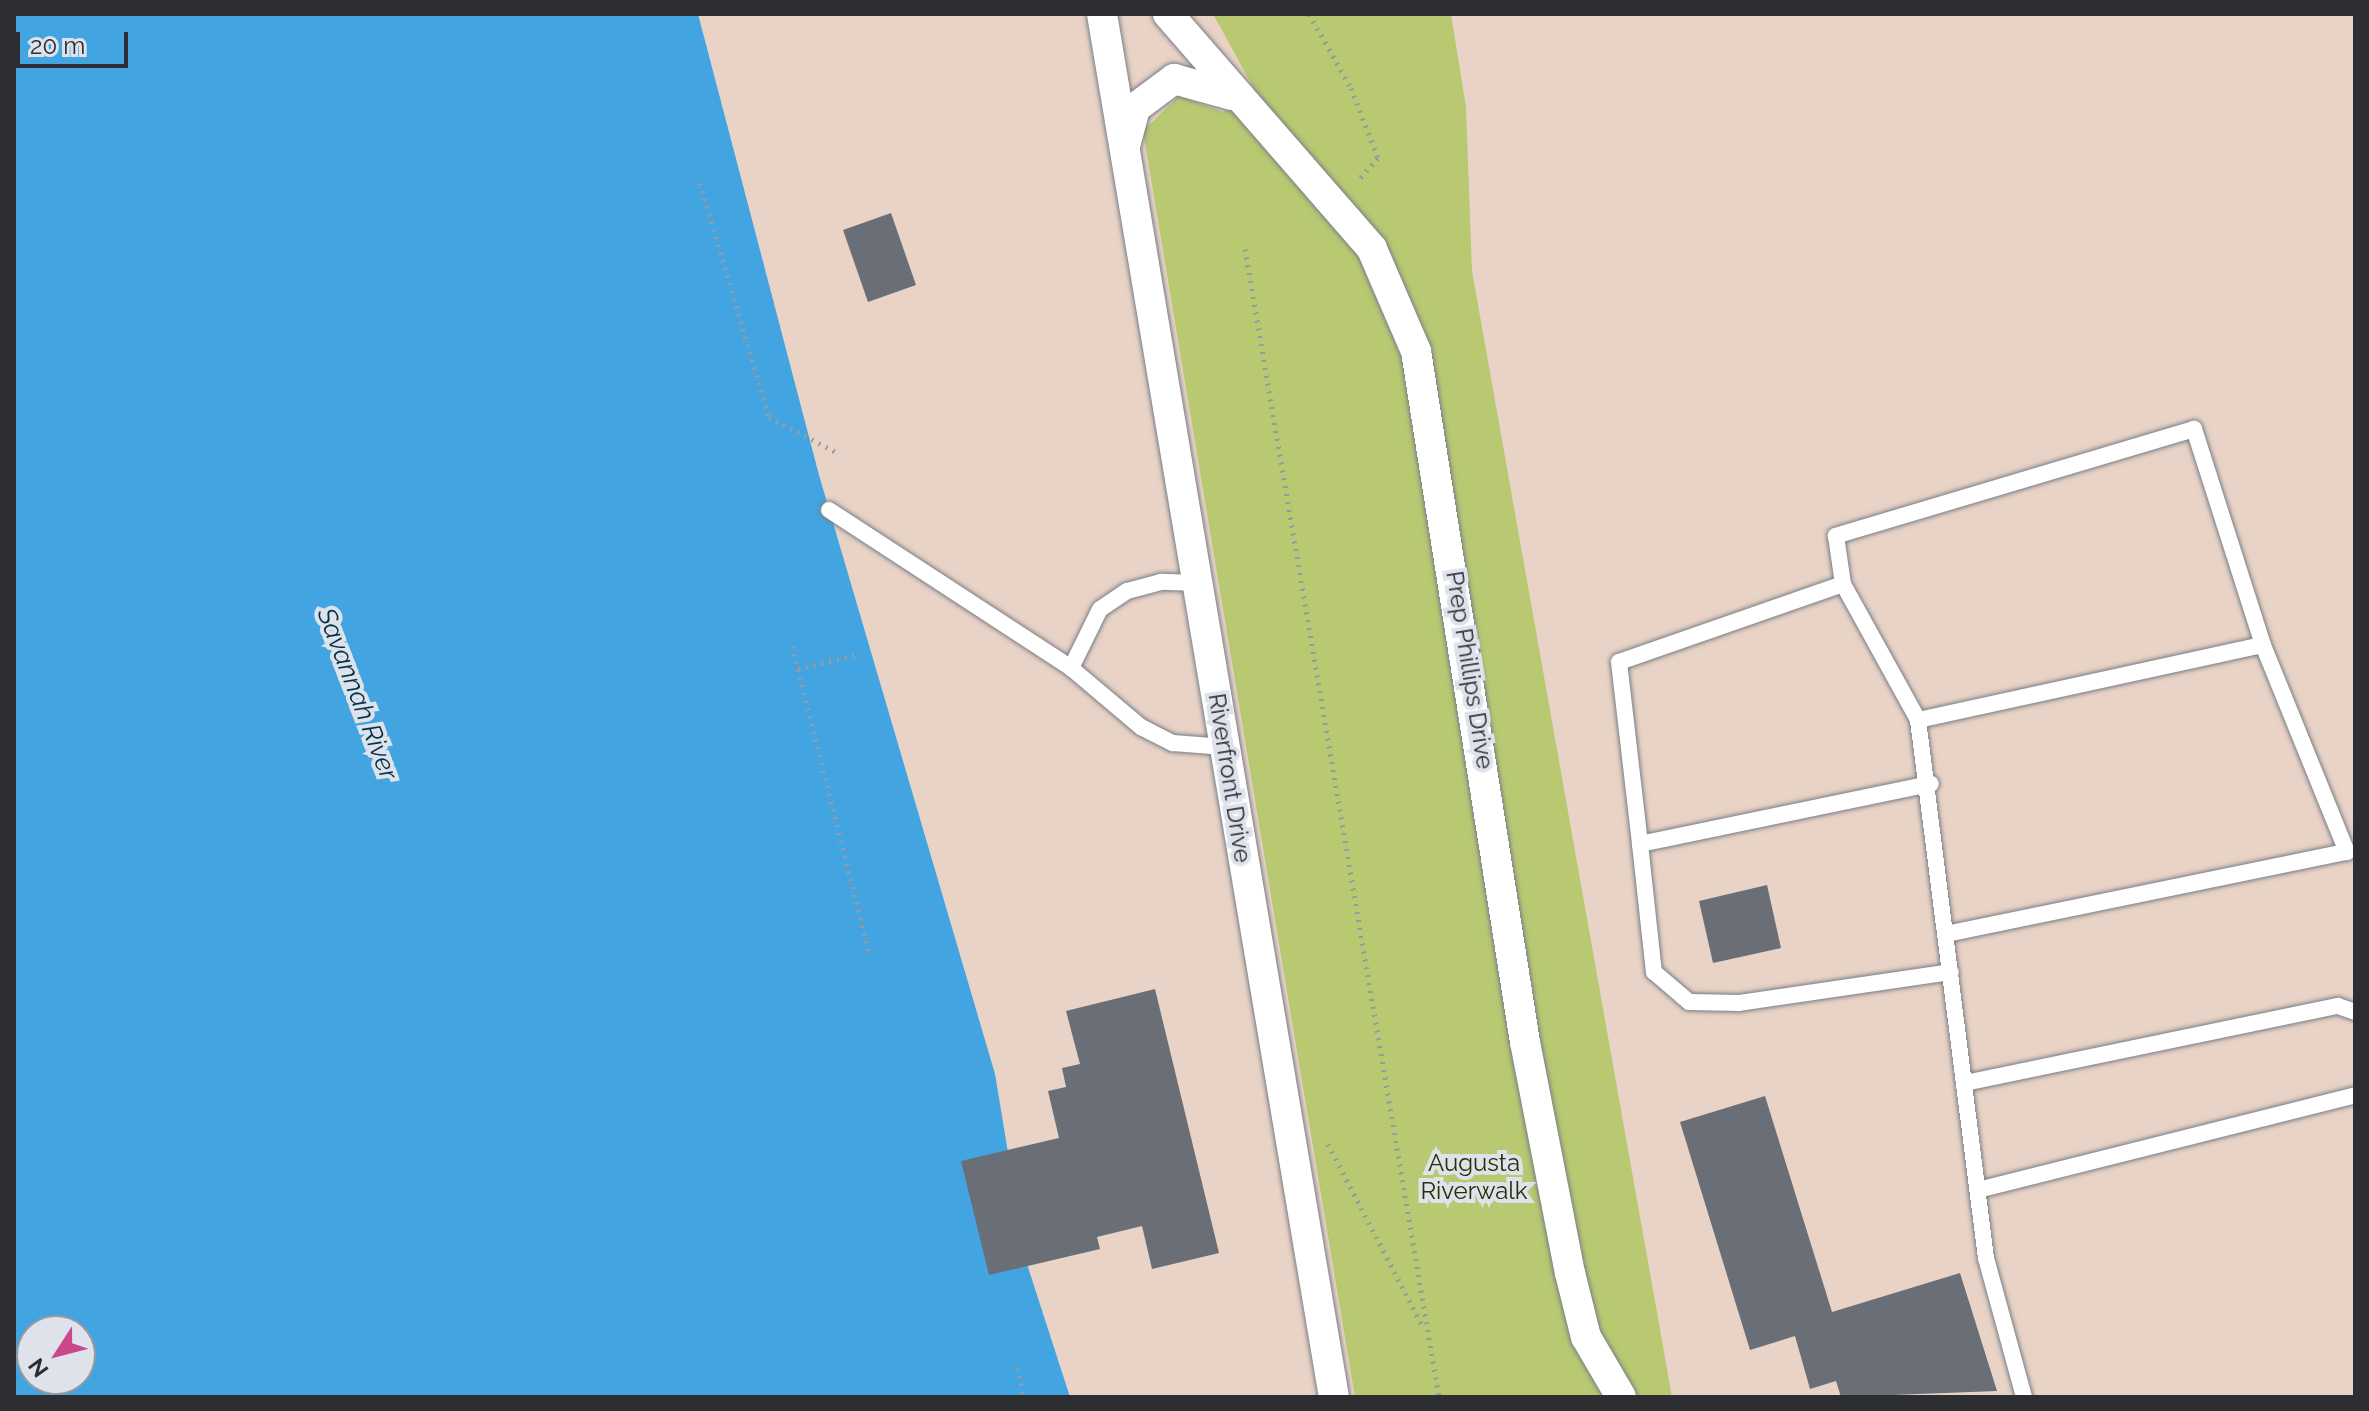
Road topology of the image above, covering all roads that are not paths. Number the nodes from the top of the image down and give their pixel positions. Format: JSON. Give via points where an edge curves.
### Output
{"nodes":[{"id":1,"x":1102,"y":14,"type":"edge"},
{"id":2,"x":1168,"y":14,"type":"edge"},
{"id":3,"x":1235,"y":97,"type":"junction"},
{"id":4,"x":1125,"y":160,"type":"junction"},
{"id":5,"x":829,"y":510,"type":"dead end"},
{"id":6,"x":1198,"y":583,"type":"junction"},
{"id":7,"x":1843,"y":584,"type":"junction"},
{"id":8,"x":2263,"y":645,"type":"junction"},
{"id":9,"x":1071,"y":668,"type":"junction"},
{"id":10,"x":1918,"y":720,"type":"junction"},
{"id":11,"x":1225,"y":747,"type":"junction"},
{"id":12,"x":1931,"y":784,"type":"junction"},
{"id":13,"x":1640,"y":844,"type":"junction"},
{"id":14,"x":1946,"y":934,"type":"junction"},
{"id":15,"x":1951,"y":972,"type":"junction"},
{"id":16,"x":2355,"y":1012,"type":"edge"},
{"id":17,"x":1965,"y":1083,"type":"junction"},
{"id":18,"x":2355,"y":1095,"type":"edge"},
{"id":19,"x":1978,"y":1190,"type":"junction"},
{"id":20,"x":1334,"y":1397,"type":"edge"},
{"id":21,"x":1621,"y":1397,"type":"edge"},
{"id":22,"x":2024,"y":1397,"type":"edge"}],
"edges":[{"from":1,"to":4,"type":"street","name":"Riverfront Drive"},
{"from":2,"to":3,"type":"street","name":"Prep Phillips Drive"},
{"from":3,"to":4,"type":"street","name":"Riverfront Drive","via":[[1196,81],[1156,88],[1135,108]]},
{"from":3,"to":21,"type":"street","name":"Prep Phillips Drive","via":[[1390,278],[1416,351],[1525,1042],[1570,1273],[1586,1337]]},
{"from":4,"to":6,"type":"street","name":"Riverfront Drive"},
{"from":5,"to":9,"type":"lane"},
{"from":6,"to":9,"type":"lane","via":[[1161,582],[1127,591],[1100,609]]},
{"from":6,"to":11,"type":"street","name":"Riverfront Drive"},
{"from":7,"to":8,"type":"lane","via":[[1836,536],[2194,429]]},
{"from":7,"to":10,"type":"lane"},
{"from":7,"to":13,"type":"lane","via":[[1619,662]]},
{"from":8,"to":10,"type":"lane"},
{"from":8,"to":14,"type":"lane","via":[[2347,852]]},
{"from":9,"to":11,"type":"lane","via":[[1141,727],[1173,743]]},
{"from":10,"to":12,"type":"lane"},
{"from":11,"to":20,"type":"street","name":"Riverfront Drive"},
{"from":12,"to":13,"type":"lane"},
{"from":12,"to":14,"type":"lane"},
{"from":13,"to":15,"type":"lane","via":[[1654,972],[1689,1002],[1739,1003]]},
{"from":14,"to":15,"type":"lane"},
{"from":15,"to":17,"type":"lane"},
{"from":16,"to":17,"type":"lane","via":[[2338,1006]]},
{"from":17,"to":19,"type":"lane"},
{"from":18,"to":19,"type":"lane"},
{"from":19,"to":22,"type":"lane","via":[[1986,1258]]}]}
